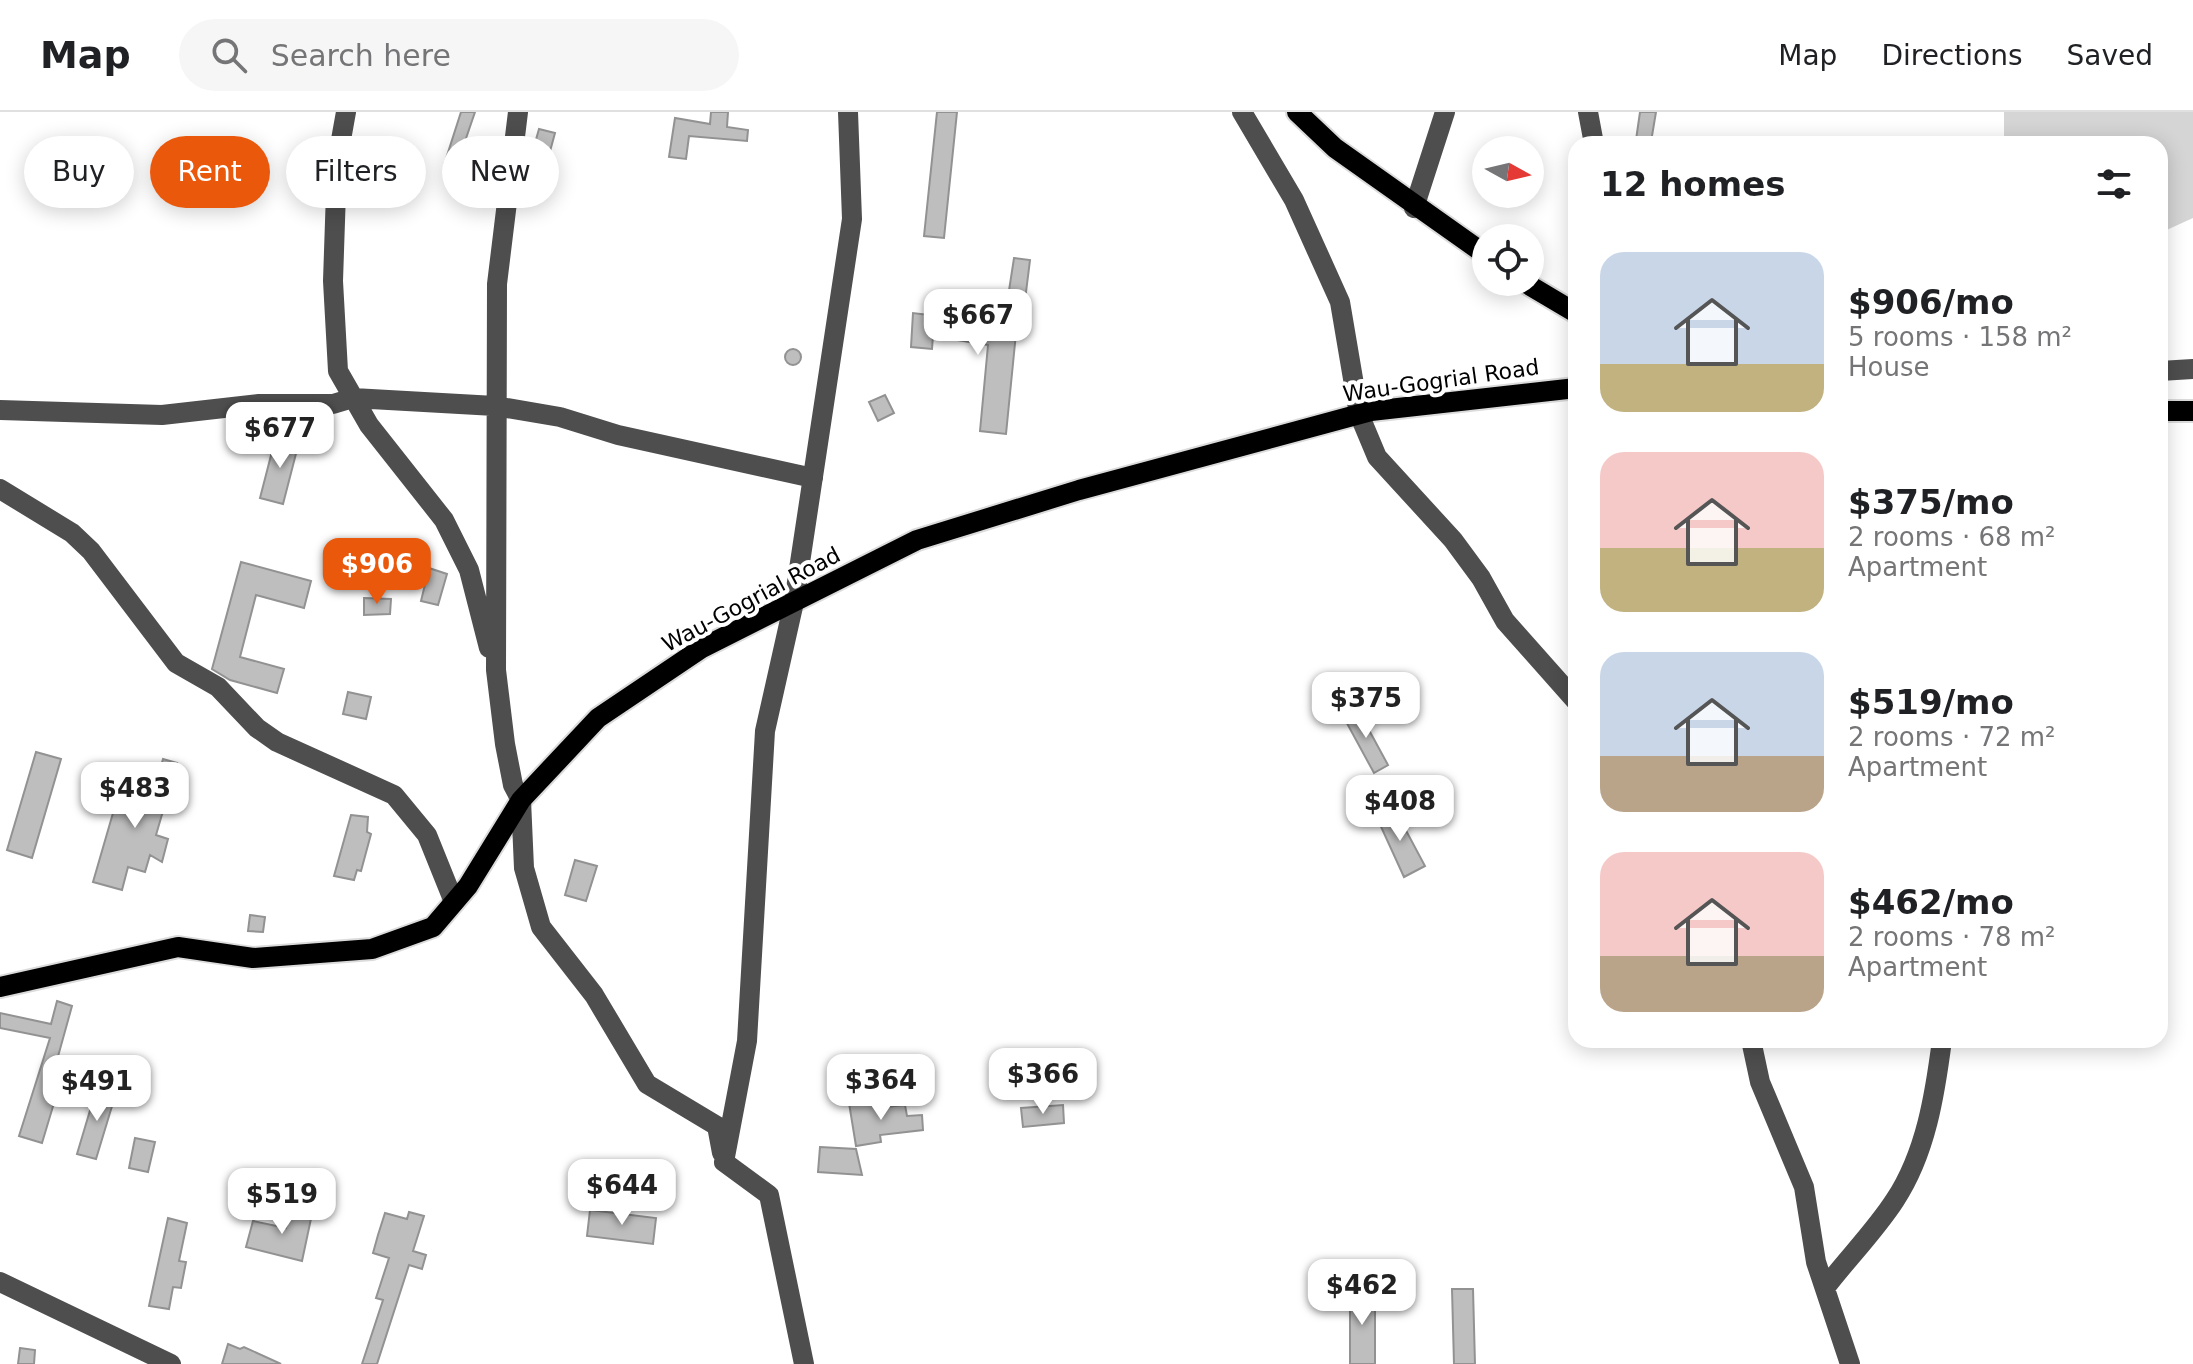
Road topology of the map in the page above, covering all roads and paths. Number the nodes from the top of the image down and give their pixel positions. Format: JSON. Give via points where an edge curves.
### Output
{"nodes":[{"id":1,"x":346,"y":112,"type":"edge"},
{"id":2,"x":518,"y":112,"type":"edge"},
{"id":3,"x":848,"y":112,"type":"edge"},
{"id":4,"x":1242,"y":112,"type":"edge"},
{"id":5,"x":1297,"y":112,"type":"edge"},
{"id":6,"x":1445,"y":112,"type":"edge"},
{"id":7,"x":1588,"y":112,"type":"edge"},
{"id":8,"x":1592,"y":136,"type":"edge"},
{"id":9,"x":1414,"y":208,"type":"junction"},
{"id":10,"x":1472,"y":246,"type":"edge"},
{"id":11,"x":1544,"y":294,"type":"edge"},
{"id":12,"x":1568,"y":308,"type":"edge"},
{"id":13,"x":2193,"y":369,"type":"edge"},
{"id":14,"x":2168,"y":371,"type":"edge"},
{"id":15,"x":1568,"y":389,"type":"edge"},
{"id":16,"x":353,"y":398,"type":"junction"},
{"id":17,"x":495,"y":406,"type":"junction"},
{"id":18,"x":0,"y":410,"type":"edge"},
{"id":19,"x":2168,"y":411,"type":"edge"},
{"id":20,"x":2193,"y":411,"type":"edge"},
{"id":21,"x":1359,"y":414,"type":"junction"},
{"id":22,"x":813,"y":478,"type":"junction"},
{"id":23,"x":0,"y":489,"type":"edge"},
{"id":24,"x":794,"y":602,"type":"junction"},
{"id":25,"x":496,"y":670,"type":"junction"},
{"id":26,"x":1568,"y":692,"type":"edge"},
{"id":27,"x":521,"y":800,"type":"junction"},
{"id":28,"x":454,"y":902,"type":"junction"},
{"id":29,"x":0,"y":987,"type":"edge"},
{"id":30,"x":1753,"y":1048,"type":"edge"},
{"id":31,"x":1941,"y":1048,"type":"edge"},
{"id":32,"x":724,"y":1162,"type":"junction"},
{"id":33,"x":0,"y":1282,"type":"edge"},
{"id":34,"x":1825,"y":1288,"type":"junction"},
{"id":35,"x":171,"y":1364,"type":"edge"},
{"id":36,"x":804,"y":1364,"type":"edge"},
{"id":37,"x":1850,"y":1364,"type":"edge"}],
"edges":[{"from":1,"to":16,"type":"street","via":[[337,162],[333,281],[338,371]]},
{"from":2,"to":17,"type":"street","via":[[497,284]]},
{"from":3,"to":22,"type":"street","via":[[852,219]]},
{"from":4,"to":21,"type":"street","via":[[1294,200],[1340,302]]},
{"from":5,"to":9,"type":"main road"},
{"from":6,"to":9,"type":"street"},
{"from":7,"to":8,"type":"street"},
{"from":9,"to":10,"type":"main road"},
{"from":11,"to":12,"type":"main road"},
{"from":13,"to":14,"type":"street"},
{"from":15,"to":21,"type":"main road","name":"Wau-Gogrial Road"},
{"from":16,"to":17,"type":"street"},
{"from":16,"to":18,"type":"street","via":[[333,404],[259,404],[162,415]]},
{"from":16,"to":25,"type":"street","via":[[444,520],[469,570]]},
{"from":17,"to":22,"type":"street"},
{"from":17,"to":25,"type":"street"},
{"from":19,"to":20,"type":"main road"},
{"from":21,"to":24,"type":"main road","name":"Wau-Gogrial Road","via":[[917,540]]},
{"from":21,"to":26,"type":"street","via":[[1377,457],[1453,540],[1505,621]]},
{"from":22,"to":24,"type":"street"},
{"from":23,"to":28,"type":"street","via":[[72,533],[176,663],[218,687],[257,728],[394,795],[427,835]]},
{"from":24,"to":27,"type":"main road","name":"Wau-Gogrial Road","via":[[702,648],[598,718]]},
{"from":24,"to":32,"type":"street","via":[[765,731],[747,1041]]},
{"from":25,"to":27,"type":"street","via":[[505,744]]},
{"from":27,"to":28,"type":"main road","name":"Wau-Gogrial Road"},
{"from":27,"to":32,"type":"street","via":[[524,868],[541,927],[594,995],[647,1084],[717,1126]]},
{"from":28,"to":29,"type":"main road","name":"Wau-Gogrial Road","via":[[433,927],[372,949],[253,958],[178,947]]},
{"from":30,"to":34,"type":"street","via":[[1760,1082],[1804,1187],[1809,1231]]},
{"from":31,"to":34,"type":"street","via":[[1918,1153],[1895,1200]]},
{"from":32,"to":36,"type":"street","via":[[769,1195]]},
{"from":33,"to":35,"type":"street"},
{"from":34,"to":37,"type":"street"}]}
